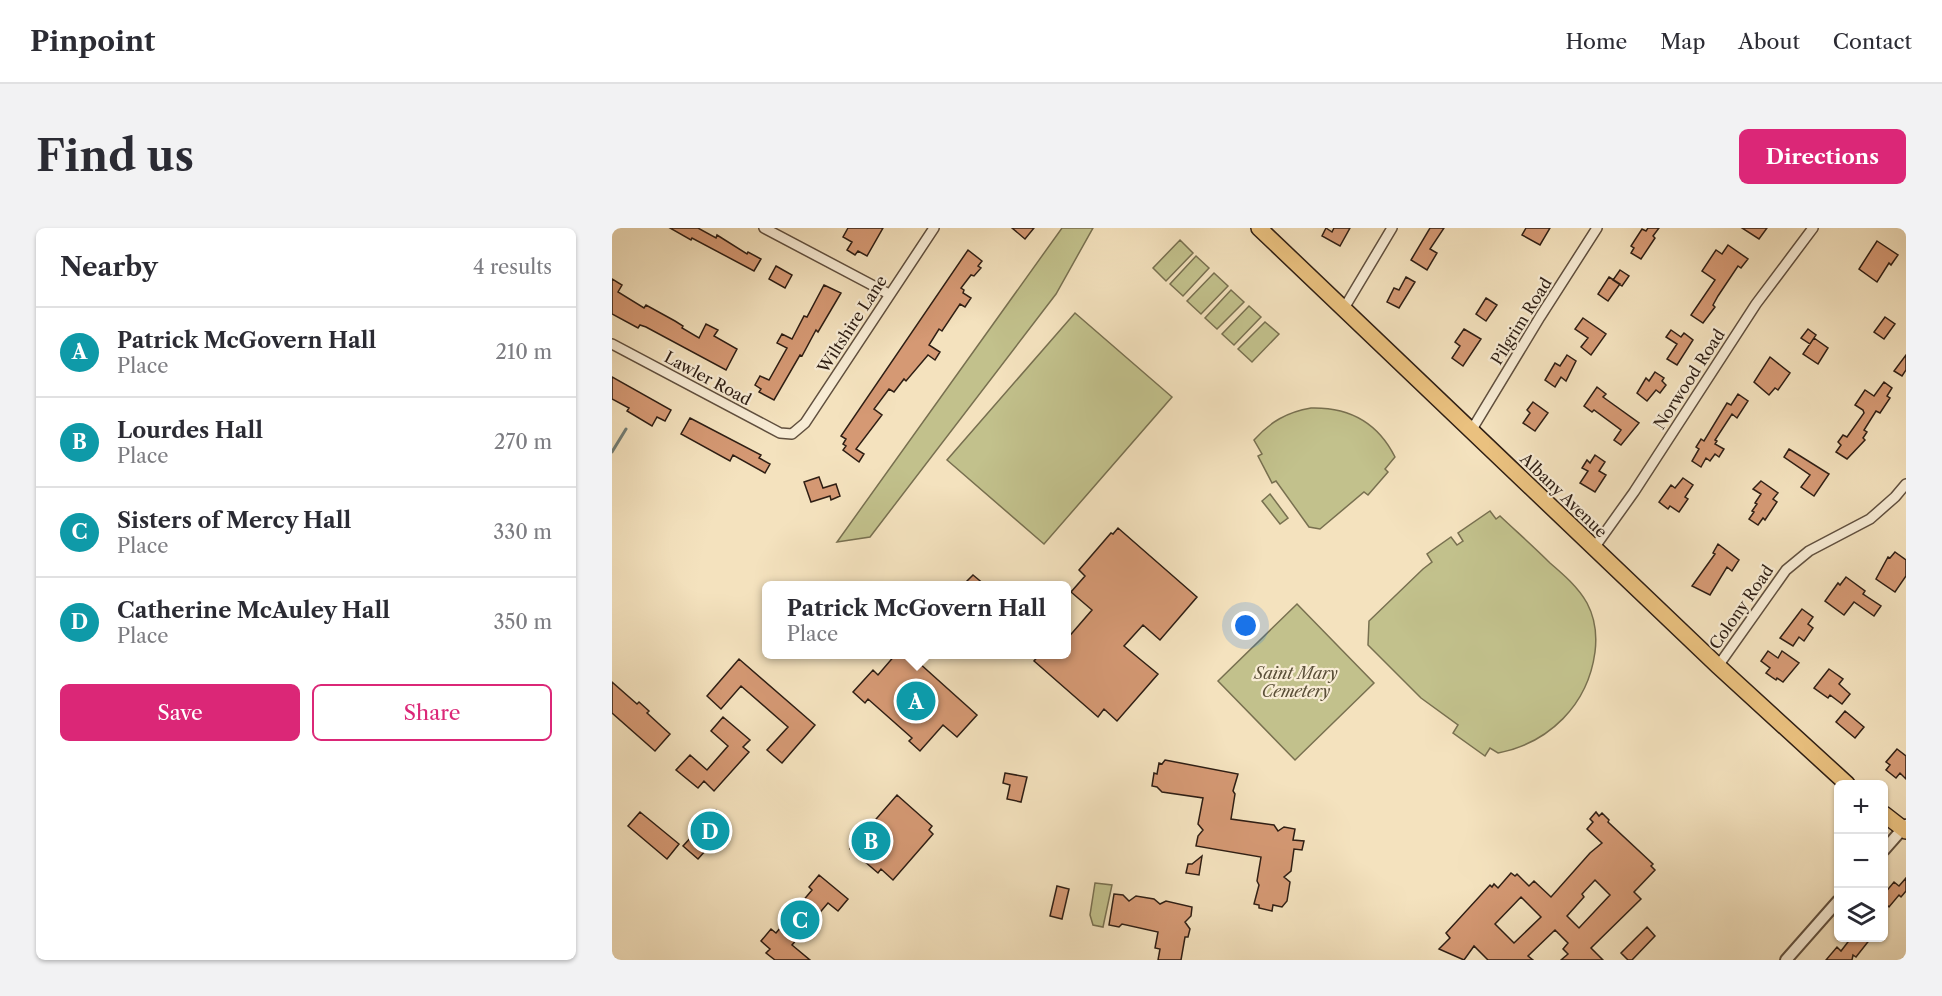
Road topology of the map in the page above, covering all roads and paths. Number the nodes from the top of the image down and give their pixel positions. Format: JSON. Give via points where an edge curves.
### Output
{"nodes":[{"id":1,"x":764,"y":228,"type":"edge"},
{"id":2,"x":934,"y":228,"type":"edge"},
{"id":3,"x":1259,"y":228,"type":"edge"},
{"id":4,"x":1392,"y":228,"type":"edge"},
{"id":5,"x":1597,"y":228,"type":"edge"},
{"id":6,"x":1813,"y":228,"type":"edge"},
{"id":7,"x":889,"y":294,"type":"junction"},
{"id":8,"x":1343,"y":310,"type":"junction"},
{"id":9,"x":612,"y":344,"type":"edge"},
{"id":10,"x":1471,"y":430,"type":"junction"},
{"id":11,"x":792,"y":434,"type":"joint"},
{"id":12,"x":1906,"y":484,"type":"edge"},
{"id":13,"x":1594,"y":548,"type":"junction"},
{"id":14,"x":1718,"y":666,"type":"junction"},
{"id":15,"x":1843,"y":780,"type":"edge"},
{"id":16,"x":1888,"y":817,"type":"edge"},
{"id":17,"x":1905,"y":828,"type":"edge"},
{"id":18,"x":1888,"y":846,"type":"edge"},
{"id":19,"x":1834,"y":906,"type":"edge"},
{"id":20,"x":1785,"y":960,"type":"edge"}],
"edges":[{"from":1,"to":7,"type":"street"},
{"from":2,"to":7,"type":"street","name":"Wiltshire Lane"},
{"from":3,"to":8,"type":"highway","name":"Albany Avenue"},
{"from":4,"to":8,"type":"street"},
{"from":5,"to":10,"type":"street","name":"Pilgrim Road"},
{"from":6,"to":13,"type":"street","name":"Norwood Road","via":[[1756,304]]},
{"from":7,"to":11,"type":"street","name":"Wiltshire Lane","via":[[805,423]]},
{"from":8,"to":10,"type":"highway","name":"Albany Avenue"},
{"from":9,"to":11,"type":"street","name":"Lawler Road","via":[[780,433]]},
{"from":10,"to":13,"type":"highway","name":"Albany Avenue"},
{"from":12,"to":14,"type":"street","name":"Colony Road","via":[[1870,519],[1809,552],[1786,570]]},
{"from":13,"to":14,"type":"highway","name":"Albany Avenue"},
{"from":14,"to":15,"type":"highway","name":"Albany Avenue"},
{"from":16,"to":17,"type":"highway"},
{"from":17,"to":18,"type":"street"},
{"from":19,"to":20,"type":"street"}]}
